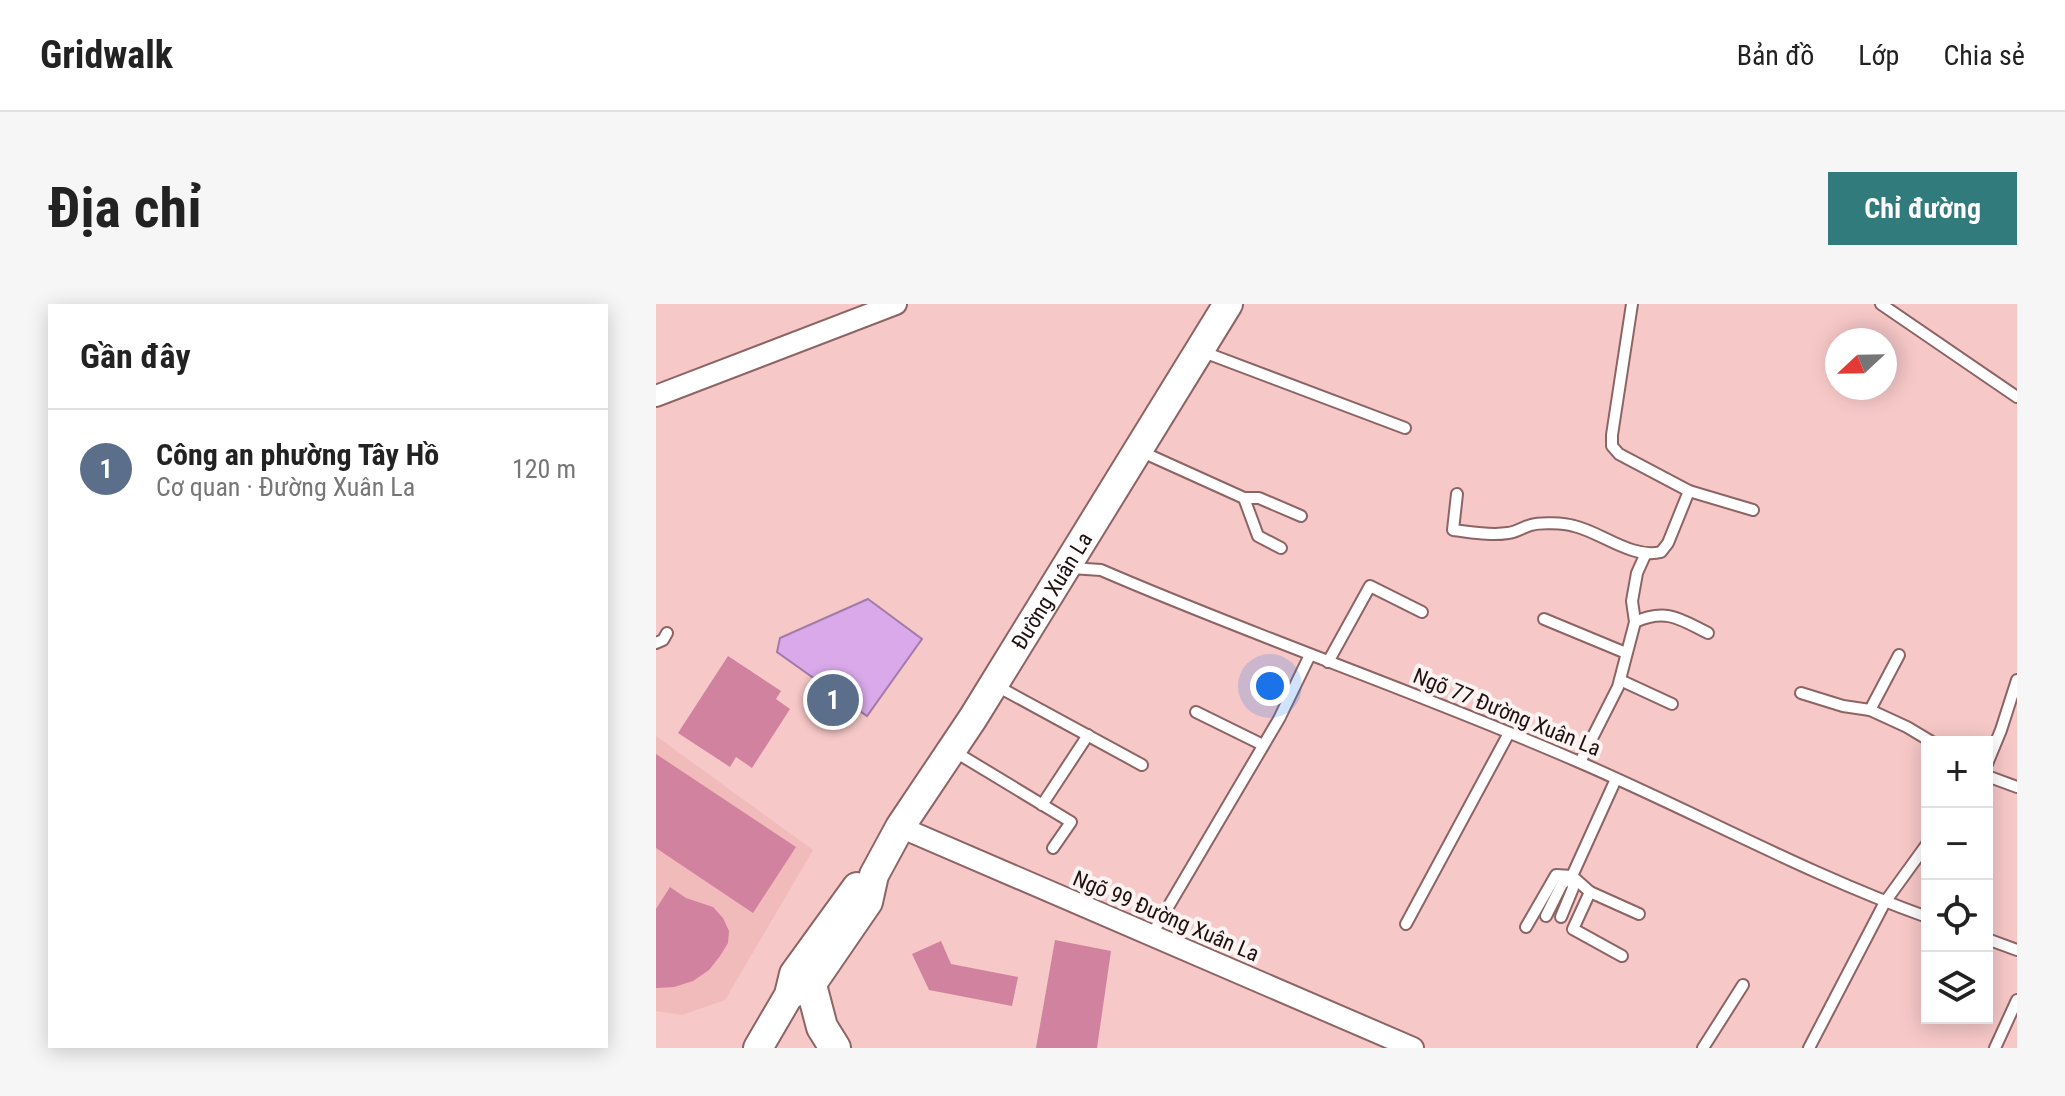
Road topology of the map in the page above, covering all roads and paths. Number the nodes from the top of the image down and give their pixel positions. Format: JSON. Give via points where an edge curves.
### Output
{"nodes":[{"id":1,"x":896,"y":304,"type":"edge"},
{"id":2,"x":1228,"y":304,"type":"edge"},
{"id":3,"x":1632,"y":304,"type":"edge"},
{"id":4,"x":1881,"y":304,"type":"edge"},
{"id":5,"x":1199,"y":351,"type":"junction"},
{"id":6,"x":656,"y":396,"type":"edge"},
{"id":7,"x":2017,"y":397,"type":"edge"},
{"id":8,"x":1405,"y":428,"type":"dead end"},
{"id":9,"x":1139,"y":451,"type":"junction"},
{"id":10,"x":1689,"y":491,"type":"junction"},
{"id":11,"x":1457,"y":494,"type":"dead end"},
{"id":12,"x":1244,"y":498,"type":"junction"},
{"id":13,"x":1753,"y":510,"type":"dead end"},
{"id":14,"x":1301,"y":516,"type":"dead end"},
{"id":15,"x":1281,"y":548,"type":"dead end"},
{"id":16,"x":1646,"y":553,"type":"junction"},
{"id":17,"x":1065,"y":567,"type":"junction"},
{"id":18,"x":1422,"y":612,"type":"dead end"},
{"id":19,"x":1544,"y":619,"type":"dead end"},
{"id":20,"x":1635,"y":622,"type":"junction"},
{"id":21,"x":667,"y":633,"type":"dead end"},
{"id":22,"x":1708,"y":633,"type":"dead end"},
{"id":23,"x":656,"y":643,"type":"edge"},
{"id":24,"x":1626,"y":653,"type":"junction"},
{"id":25,"x":1310,"y":655,"type":"junction"},
{"id":26,"x":1899,"y":655,"type":"dead end"},
{"id":27,"x":1328,"y":662,"type":"junction"},
{"id":28,"x":1620,"y":680,"type":"junction"},
{"id":29,"x":2017,"y":680,"type":"edge"},
{"id":30,"x":993,"y":684,"type":"junction"},
{"id":31,"x":1801,"y":693,"type":"dead end"},
{"id":32,"x":1672,"y":704,"type":"dead end"},
{"id":33,"x":1870,"y":710,"type":"junction"},
{"id":34,"x":1196,"y":712,"type":"dead end"},
{"id":35,"x":1509,"y":733,"type":"junction"},
{"id":36,"x":1088,"y":735,"type":"junction"},
{"id":37,"x":1922,"y":736,"type":"edge"},
{"id":38,"x":1263,"y":745,"type":"junction"},
{"id":39,"x":1993,"y":747,"type":"edge"},
{"id":40,"x":951,"y":750,"type":"junction"},
{"id":41,"x":1580,"y":762,"type":"junction"},
{"id":42,"x":1142,"y":765,"type":"dead end"},
{"id":43,"x":1993,"y":778,"type":"edge"},
{"id":44,"x":1616,"y":779,"type":"junction"},
{"id":45,"x":2017,"y":787,"type":"edge"},
{"id":46,"x":1042,"y":805,"type":"junction"},
{"id":47,"x":900,"y":827,"type":"junction"},
{"id":48,"x":1053,"y":848,"type":"dead end"},
{"id":49,"x":1921,"y":852,"type":"edge"},
{"id":50,"x":1572,"y":876,"type":"junction"},
{"id":51,"x":1590,"y":892,"type":"junction"},
{"id":52,"x":1885,"y":902,"type":"junction"},
{"id":53,"x":1639,"y":914,"type":"dead end"},
{"id":54,"x":1921,"y":915,"type":"edge"},
{"id":55,"x":1546,"y":916,"type":"dead end"},
{"id":56,"x":1561,"y":917,"type":"dead end"},
{"id":57,"x":1406,"y":924,"type":"dead end"},
{"id":58,"x":1526,"y":927,"type":"dead end"},
{"id":59,"x":1151,"y":936,"type":"junction"},
{"id":60,"x":1993,"y":941,"type":"edge"},
{"id":61,"x":2017,"y":950,"type":"edge"},
{"id":62,"x":1622,"y":956,"type":"dead end"},
{"id":63,"x":1743,"y":985,"type":"dead end"},
{"id":64,"x":800,"y":990,"type":"junction"},
{"id":65,"x":2017,"y":1000,"type":"edge"},
{"id":66,"x":758,"y":1048,"type":"edge"},
{"id":67,"x":835,"y":1048,"type":"edge"},
{"id":68,"x":1413,"y":1048,"type":"edge"},
{"id":69,"x":1703,"y":1048,"type":"edge"},
{"id":70,"x":1809,"y":1048,"type":"edge"},
{"id":71,"x":1995,"y":1048,"type":"edge"}],
"edges":[{"from":1,"to":6,"type":"street"},
{"from":2,"to":5,"type":"street","name":"Đường Xuân La"},
{"from":3,"to":10,"type":"lane","via":[[1612,446]]},
{"from":4,"to":7,"type":"lane"},
{"from":5,"to":8,"type":"lane"},
{"from":5,"to":9,"type":"street","name":"Đường Xuân La"},
{"from":9,"to":12,"type":"lane"},
{"from":9,"to":17,"type":"street","name":"Đường Xuân La"},
{"from":10,"to":13,"type":"lane"},
{"from":10,"to":16,"type":"lane","via":[[1668,543],[1659,553]]},
{"from":11,"to":16,"type":"lane","via":[[1453,530],[1495,535],[1532,524],[1575,526]]},
{"from":12,"to":14,"type":"lane","via":[[1259,498]]},
{"from":12,"to":15,"type":"lane","via":[[1258,536]]},
{"from":16,"to":20,"type":"lane","via":[[1632,601]]},
{"from":17,"to":25,"type":"lane","name":"Ngõ 77 Đường Xuân La","via":[[1101,570]]},
{"from":17,"to":30,"type":"street","name":"Đường Xuân La"},
{"from":18,"to":27,"type":"lane","via":[[1370,586]]},
{"from":19,"to":24,"type":"lane"},
{"from":20,"to":22,"type":"lane","via":[[1670,615]]},
{"from":20,"to":24,"type":"lane"},
{"from":21,"to":23,"type":"lane"},
{"from":24,"to":28,"type":"lane"},
{"from":25,"to":27,"type":"lane","name":"Ngõ 77 Đường Xuân La"},
{"from":25,"to":38,"type":"lane"},
{"from":26,"to":33,"type":"lane"},
{"from":27,"to":35,"type":"lane","name":"Ngõ 77 Đường Xuân La"},
{"from":28,"to":32,"type":"lane"},
{"from":28,"to":41,"type":"lane"},
{"from":29,"to":39,"type":"lane"},
{"from":30,"to":36,"type":"lane"},
{"from":30,"to":40,"type":"street","name":"Đường Xuân La"},
{"from":31,"to":33,"type":"lane"},
{"from":33,"to":37,"type":"lane"},
{"from":34,"to":38,"type":"lane"},
{"from":35,"to":41,"type":"lane","name":"Ngõ 77 Đường Xuân La"},
{"from":35,"to":57,"type":"lane"},
{"from":36,"to":42,"type":"lane"},
{"from":36,"to":46,"type":"lane"},
{"from":38,"to":59,"type":"lane"},
{"from":40,"to":46,"type":"lane"},
{"from":40,"to":47,"type":"street","name":"Đường Xuân La"},
{"from":41,"to":44,"type":"lane","name":"Ngõ 77 Đường Xuân La"},
{"from":43,"to":45,"type":"lane"},
{"from":44,"to":50,"type":"lane"},
{"from":44,"to":52,"type":"lane","name":"Ngõ 77 Đường Xuân La"},
{"from":46,"to":48,"type":"lane","via":[[1071,822]]},
{"from":47,"to":59,"type":"street","name":"Ngõ 99 Đường Xuân La"},
{"from":47,"to":64,"type":"street","name":"Đường Xuân La","via":[[874,875],[868,902]]},
{"from":49,"to":52,"type":"lane"},
{"from":50,"to":51,"type":"lane"},
{"from":50,"to":55,"type":"lane","via":[[1562,884]]},
{"from":50,"to":56,"type":"lane","via":[[1573,888]]},
{"from":50,"to":58,"type":"lane","via":[[1556,875]]},
{"from":51,"to":53,"type":"lane"},
{"from":51,"to":62,"type":"lane","via":[[1573,929]]},
{"from":52,"to":54,"type":"lane","name":"Ngõ 77 Đường Xuân La"},
{"from":52,"to":70,"type":"lane"},
{"from":59,"to":68,"type":"street","name":"Ngõ 99 Đường Xuân La"},
{"from":60,"to":61,"type":"lane"},
{"from":63,"to":69,"type":"lane"},
{"from":64,"to":66,"type":"street","name":"Đường Xuân La"},
{"from":64,"to":67,"type":"main road"},
{"from":65,"to":71,"type":"lane"}]}
